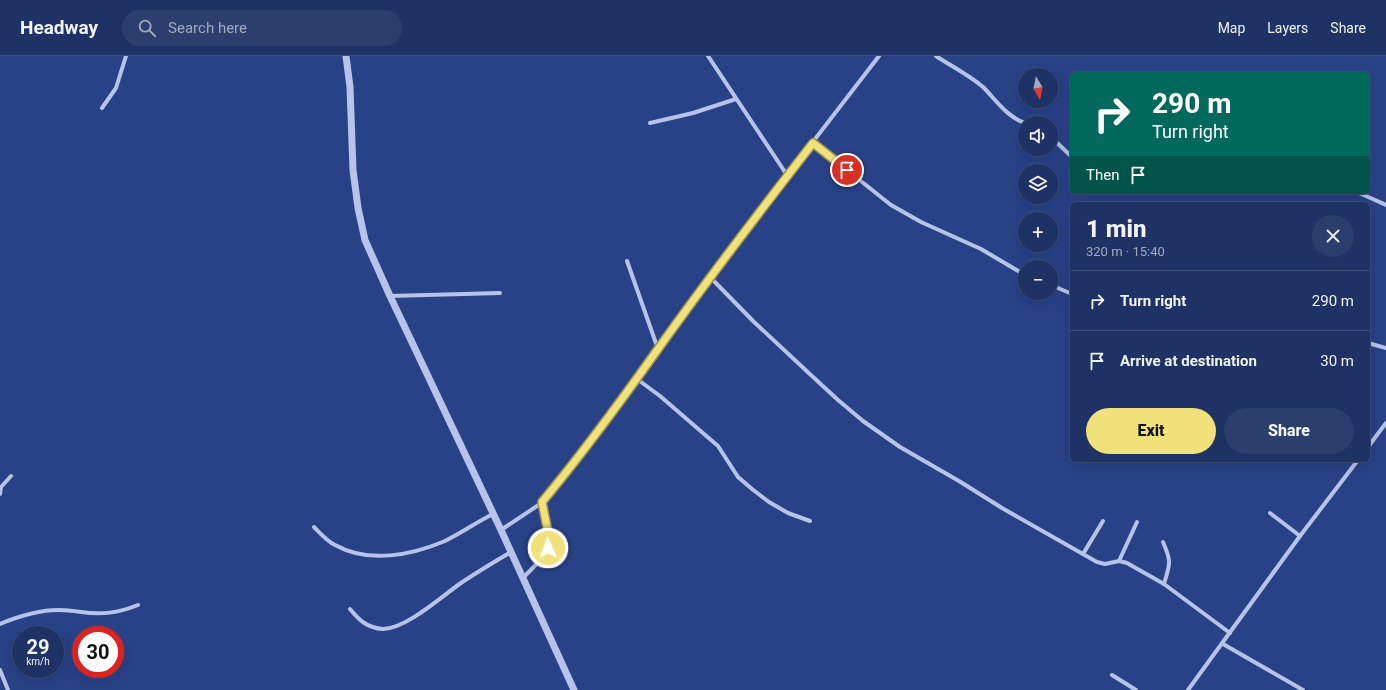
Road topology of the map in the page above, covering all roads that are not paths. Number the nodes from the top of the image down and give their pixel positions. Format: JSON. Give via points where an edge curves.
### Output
{"nodes":[{"id":1,"x":126,"y":56,"type":"edge"},
{"id":2,"x":346,"y":56,"type":"edge"},
{"id":3,"x":708,"y":56,"type":"edge"},
{"id":4,"x":878,"y":56,"type":"edge"},
{"id":5,"x":936,"y":56,"type":"edge"},
{"id":6,"x":736,"y":98,"type":"junction"},
{"id":7,"x":102,"y":108,"type":"dead end"},
{"id":8,"x":1018,"y":119,"type":"edge"},
{"id":9,"x":650,"y":122,"type":"dead end"},
{"id":10,"x":813,"y":143,"type":"junction"},
{"id":11,"x":1058,"y":144,"type":"edge"},
{"id":12,"x":1070,"y":155,"type":"edge"},
{"id":13,"x":788,"y":175,"type":"junction"},
{"id":14,"x":1361,"y":194,"type":"edge"},
{"id":15,"x":1386,"y":205,"type":"edge"},
{"id":16,"x":627,"y":261,"type":"dead end"},
{"id":17,"x":1018,"y":271,"type":"edge"},
{"id":18,"x":710,"y":278,"type":"junction"},
{"id":19,"x":1058,"y":287,"type":"edge"},
{"id":20,"x":500,"y":293,"type":"dead end"},
{"id":21,"x":1070,"y":293,"type":"edge"},
{"id":22,"x":390,"y":296,"type":"junction"},
{"id":23,"x":1370,"y":344,"type":"edge"},
{"id":24,"x":1386,"y":348,"type":"edge"},
{"id":25,"x":658,"y":349,"type":"junction"},
{"id":26,"x":637,"y":379,"type":"junction"},
{"id":27,"x":1386,"y":423,"type":"edge"},
{"id":28,"x":1370,"y":444,"type":"edge"},
{"id":29,"x":1356,"y":462,"type":"edge"},
{"id":30,"x":11,"y":476,"type":"dead end"},
{"id":31,"x":0,"y":494,"type":"edge"},
{"id":32,"x":542,"y":502,"type":"junction"},
{"id":33,"x":1270,"y":513,"type":"dead end"},
{"id":34,"x":493,"y":514,"type":"junction"},
{"id":35,"x":810,"y":521,"type":"dead end"},
{"id":36,"x":1103,"y":521,"type":"dead end"},
{"id":37,"x":1137,"y":522,"type":"dead end"},
{"id":38,"x":314,"y":527,"type":"dead end"},
{"id":39,"x":501,"y":530,"type":"junction"},
{"id":40,"x":1300,"y":536,"type":"junction"},
{"id":41,"x":1163,"y":542,"type":"dead end"},
{"id":42,"x":511,"y":552,"type":"junction"},
{"id":43,"x":1083,"y":554,"type":"junction"},
{"id":44,"x":1119,"y":561,"type":"junction"},
{"id":45,"x":523,"y":578,"type":"junction"},
{"id":46,"x":1164,"y":584,"type":"junction"},
{"id":47,"x":138,"y":605,"type":"dead end"},
{"id":48,"x":350,"y":609,"type":"dead end"},
{"id":49,"x":0,"y":624,"type":"edge"},
{"id":50,"x":1230,"y":633,"type":"junction"},
{"id":51,"x":1223,"y":644,"type":"junction"},
{"id":52,"x":0,"y":670,"type":"edge"},
{"id":53,"x":1112,"y":674,"type":"dead end"},
{"id":54,"x":8,"y":690,"type":"edge"},
{"id":55,"x":574,"y":690,"type":"edge"},
{"id":56,"x":1136,"y":690,"type":"edge"},
{"id":57,"x":1188,"y":690,"type":"edge"},
{"id":58,"x":1303,"y":690,"type":"edge"}],
"edges":[{"from":1,"to":7,"type":"street","via":[[116,88]]},
{"from":2,"to":22,"type":"street","via":[[358,208],[365,240]]},
{"from":3,"to":6,"type":"street"},
{"from":4,"to":10,"type":"street"},
{"from":5,"to":8,"type":"street","via":[[982,87],[996,103]]},
{"from":6,"to":9,"type":"street","via":[[693,113]]},
{"from":6,"to":13,"type":"street"},
{"from":10,"to":13,"type":"street"},
{"from":10,"to":17,"type":"street","via":[[891,204],[921,222],[981,249]]},
{"from":11,"to":12,"type":"street"},
{"from":13,"to":18,"type":"street"},
{"from":14,"to":15,"type":"street"},
{"from":16,"to":25,"type":"street"},
{"from":18,"to":25,"type":"street"},
{"from":18,"to":43,"type":"street","via":[[753,321],[863,421],[900,447]]},
{"from":19,"to":21,"type":"street"},
{"from":20,"to":22,"type":"street"},
{"from":22,"to":34,"type":"street"},
{"from":23,"to":24,"type":"street"},
{"from":25,"to":26,"type":"street"},
{"from":26,"to":32,"type":"street"},
{"from":26,"to":35,"type":"street","via":[[718,446],[738,477],[752,490],[782,509]]},
{"from":27,"to":28,"type":"street"},
{"from":29,"to":40,"type":"street"},
{"from":30,"to":31,"type":"street","via":[[1,486]]},
{"from":32,"to":39,"type":"street"},
{"from":32,"to":45,"type":"street","via":[[549,537],[548,548]]},
{"from":33,"to":40,"type":"street"},
{"from":34,"to":38,"type":"street","via":[[446,540],[408,553],[390,556],[352,552],[335,545]]},
{"from":34,"to":39,"type":"street"},
{"from":36,"to":43,"type":"street"},
{"from":37,"to":44,"type":"street"},
{"from":39,"to":42,"type":"street"},
{"from":40,"to":50,"type":"street"},
{"from":41,"to":46,"type":"street","via":[[1170,564]]},
{"from":42,"to":45,"type":"street"},
{"from":42,"to":48,"type":"street","via":[[398,625],[384,629],[371,627],[359,620]]},
{"from":43,"to":44,"type":"street","via":[[1104,564]]},
{"from":44,"to":46,"type":"street"},
{"from":45,"to":55,"type":"street"},
{"from":46,"to":50,"type":"street"},
{"from":47,"to":49,"type":"street","via":[[108,614],[43,610]]},
{"from":50,"to":51,"type":"street"},
{"from":51,"to":57,"type":"street"},
{"from":51,"to":58,"type":"street"},
{"from":52,"to":54,"type":"street"},
{"from":53,"to":56,"type":"street"}]}
